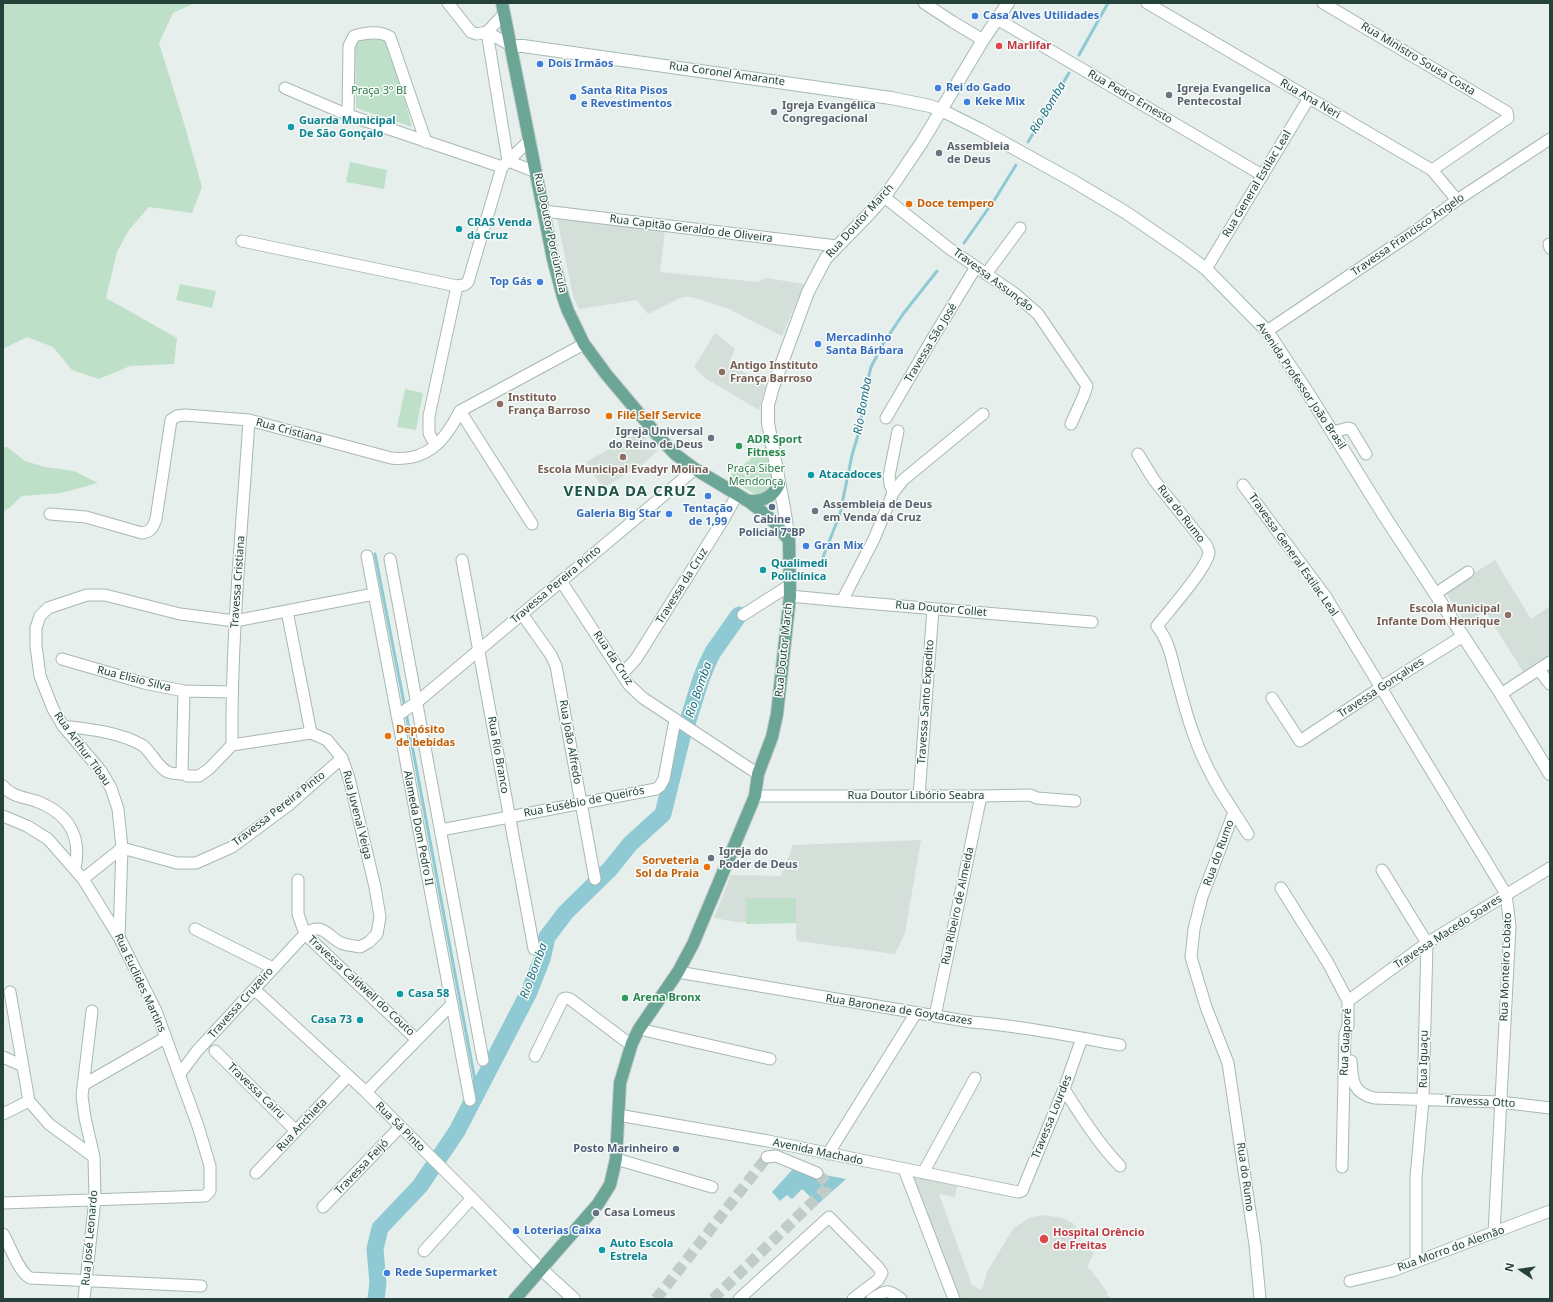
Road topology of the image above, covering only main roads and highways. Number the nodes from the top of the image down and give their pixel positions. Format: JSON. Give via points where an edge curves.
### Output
{"nodes":[{"id":1,"x":1008,"y":3,"type":"edge"},
{"id":2,"x":503,"y":9,"type":"edge"},
{"id":3,"x":512,"y":46,"type":"junction"},
{"id":4,"x":941,"y":110,"type":"junction"},
{"id":5,"x":779,"y":484,"type":"junction"},
{"id":6,"x":742,"y":498,"type":"junction"},
{"id":7,"x":789,"y":540,"type":"junction"},
{"id":8,"x":1550,"y":774,"type":"edge"},
{"id":9,"x":542,"y":1270,"type":"junction"},
{"id":10,"x":515,"y":1299,"type":"edge"},
{"id":11,"x":574,"y":1299,"type":"edge"}],
"edges":[{"from":1,"to":4,"type":"main road","name":"Rua Doutor March"},
{"from":2,"to":3,"type":"main road","name":"Rua Doutor Porciúncula"},
{"from":3,"to":4,"type":"main road","name":"Rua Coronel Amarante","via":[[891,98]]},
{"from":3,"to":6,"type":"main road","name":"Rua Doutor Porciúncula","via":[[563,297],[584,344],[606,374],[675,454]]},
{"from":4,"to":5,"type":"main road","name":"Rua Doutor March","via":[[885,196],[826,258],[808,292],[768,405],[768,422]]},
{"from":4,"to":8,"type":"main road","name":"Avenida Professor João Brasil","via":[[1125,212],[1206,269],[1267,331]]},
{"from":5,"to":6,"type":"main road","via":[[774,492],[764,499],[755,502]]},
{"from":5,"to":7,"type":"main road","name":"Rua Doutor March"},
{"from":6,"to":7,"type":"main road","name":"Rua Doutor Porciúncula","via":[[769,517]]},
{"from":7,"to":9,"type":"main road","name":"Rua Doutor March","via":[[790,590],[777,714],[772,737],[758,774],[755,796],[693,944],[631,1045],[620,1084],[616,1159],[610,1185],[598,1204]]},
{"from":9,"to":10,"type":"main road","name":"Rua Doutor March"},
{"from":9,"to":11,"type":"main road"}]}
